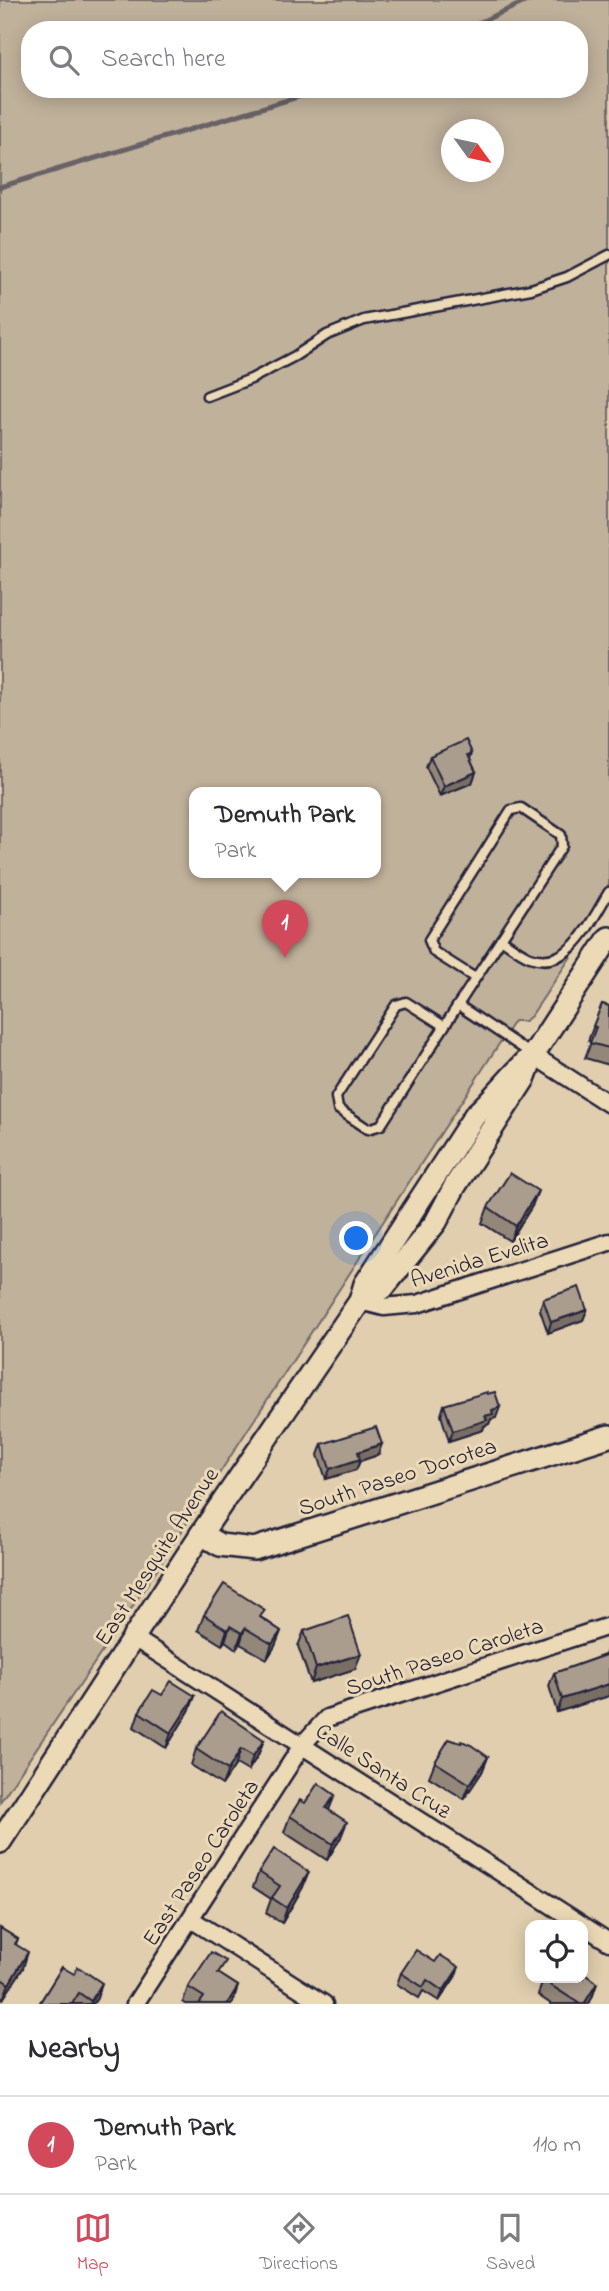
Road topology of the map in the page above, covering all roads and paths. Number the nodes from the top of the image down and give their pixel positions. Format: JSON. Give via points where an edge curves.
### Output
{"nodes":[{"id":1,"x":609,"y":254,"type":"edge"},
{"id":2,"x":207,"y":396,"type":"dead end"},
{"id":3,"x":609,"y":892,"type":"edge"},
{"id":4,"x":609,"y":938,"type":"edge"},
{"id":5,"x":501,"y":939,"type":"junction"},
{"id":6,"x":475,"y":978,"type":"junction"},
{"id":7,"x":458,"y":1005,"type":"junction"},
{"id":8,"x":444,"y":1026,"type":"junction"},
{"id":9,"x":533,"y":1055,"type":"junction"},
{"id":10,"x":609,"y":1104,"type":"edge"},
{"id":11,"x":609,"y":1242,"type":"edge"},
{"id":12,"x":360,"y":1301,"type":"junction"},
{"id":13,"x":609,"y":1436,"type":"edge"},
{"id":14,"x":201,"y":1534,"type":"junction"},
{"id":15,"x":609,"y":1626,"type":"edge"},
{"id":16,"x":134,"y":1638,"type":"junction"},
{"id":17,"x":303,"y":1744,"type":"junction"},
{"id":18,"x":0,"y":1842,"type":"edge"},
{"id":19,"x":191,"y":1919,"type":"junction"},
{"id":20,"x":609,"y":1942,"type":"edge"},
{"id":21,"x":135,"y":2004,"type":"edge"},
{"id":22,"x":324,"y":2004,"type":"edge"}],
"edges":[{"from":1,"to":2,"type":"lane","via":[[567,277],[531,289],[364,320],[327,335],[251,379]]},
{"from":3,"to":5,"type":"lane","via":[[575,944],[561,956],[533,958]]},
{"from":4,"to":9,"type":"street","name":"East Mesquite Avenue"},
{"from":5,"to":6,"type":"lane"},
{"from":5,"to":6,"type":"lane","via":[[562,846],[561,835],[521,808],[511,810],[429,940],[434,952]]},
{"from":6,"to":7,"type":"lane"},
{"from":7,"to":8,"type":"lane"},
{"from":7,"to":9,"type":"lane"},
{"from":8,"to":8,"type":"lane","via":[[381,1125],[368,1129],[338,1109],[336,1097],[396,1005],[406,1002]]},
{"from":9,"to":10,"type":"street"},
{"from":9,"to":12,"type":"street","name":"East Mesquite Avenue","via":[[475,1115],[365,1284]]},
{"from":11,"to":12,"type":"street","name":"Avenida Evelita","via":[[417,1304],[384,1307]]},
{"from":12,"to":14,"type":"street","name":"East Mesquite Avenue"},
{"from":13,"to":14,"type":"street","name":"South Paseo Dorotea","via":[[254,1549],[220,1545]]},
{"from":14,"to":16,"type":"street","name":"East Mesquite Avenue"},
{"from":15,"to":17,"type":"street","name":"South Paseo Caroleta","via":[[327,1718]]},
{"from":16,"to":17,"type":"street","name":"Calle Santa Cruz"},
{"from":16,"to":18,"type":"street","name":"East Mesquite Avenue"},
{"from":17,"to":19,"type":"street","name":"East Paseo Caroleta"},
{"from":17,"to":20,"type":"street","name":"Calle Santa Cruz"},
{"from":19,"to":21,"type":"street","name":"East Paseo Caroleta"},
{"from":19,"to":22,"type":"street"}]}
